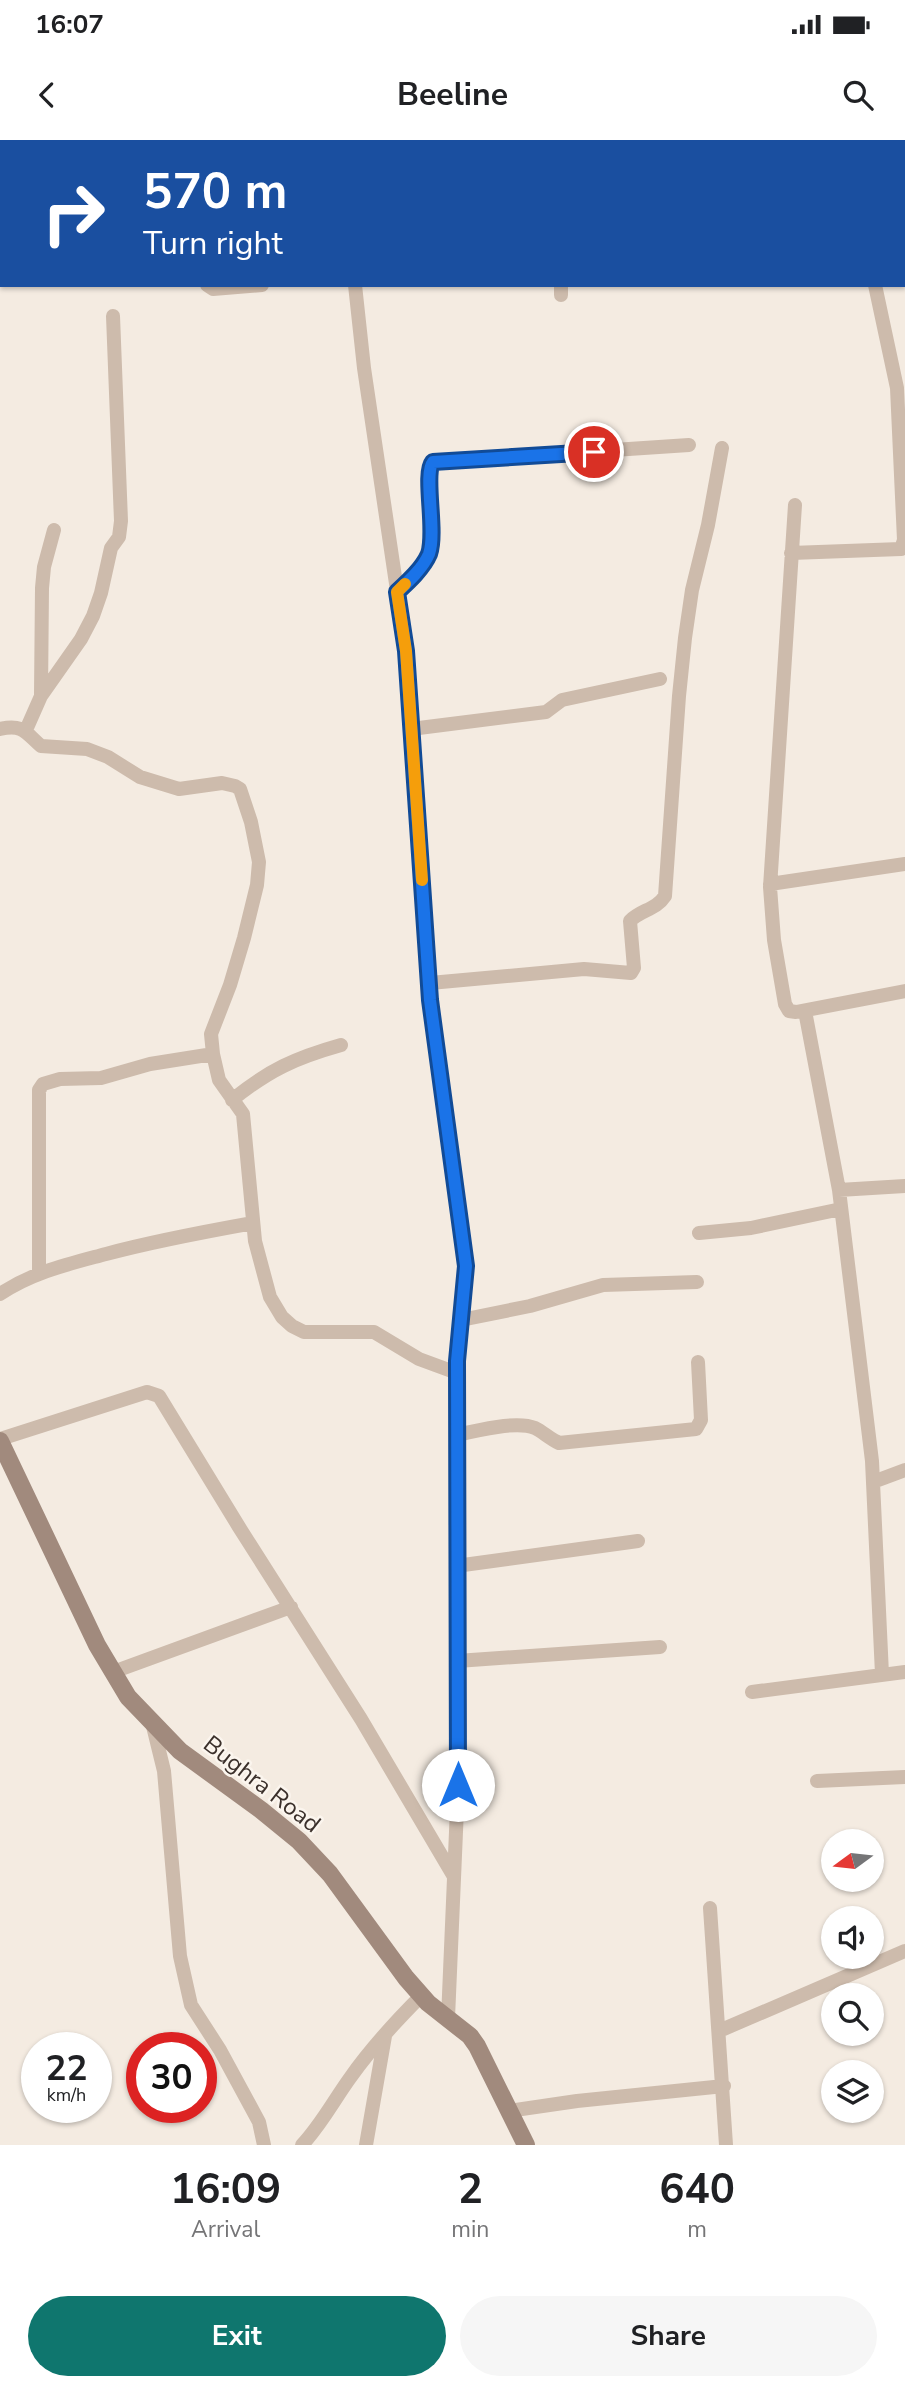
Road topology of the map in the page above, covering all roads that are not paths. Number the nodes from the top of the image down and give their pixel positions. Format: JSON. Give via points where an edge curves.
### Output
{"nodes":[{"id":1,"x":210,"y":287,"type":"edge"},
{"id":2,"x":238,"y":287,"type":"edge"},
{"id":3,"x":355,"y":287,"type":"edge"},
{"id":4,"x":875,"y":287,"type":"edge"},
{"id":5,"x":113,"y":316,"type":"dead end"},
{"id":6,"x":689,"y":445,"type":"dead end"},
{"id":7,"x":722,"y":448,"type":"dead end"},
{"id":8,"x":795,"y":505,"type":"dead end"},
{"id":9,"x":54,"y":530,"type":"dead end"},
{"id":10,"x":791,"y":553,"type":"junction"},
{"id":11,"x":397,"y":592,"type":"junction"},
{"id":12,"x":660,"y":680,"type":"dead end"},
{"id":13,"x":40,"y":696,"type":"junction"},
{"id":14,"x":0,"y":729,"type":"edge"},
{"id":15,"x":411,"y":729,"type":"junction"},
{"id":16,"x":26,"y":730,"type":"junction"},
{"id":17,"x":905,"y":864,"type":"edge"},
{"id":18,"x":770,"y":884,"type":"junction"},
{"id":19,"x":430,"y":983,"type":"junction"},
{"id":20,"x":905,"y":991,"type":"edge"},
{"id":21,"x":805,"y":1011,"type":"junction"},
{"id":22,"x":341,"y":1045,"type":"dead end"},
{"id":23,"x":213,"y":1054,"type":"junction"},
{"id":24,"x":232,"y":1100,"type":"junction"},
{"id":25,"x":905,"y":1186,"type":"edge"},
{"id":26,"x":839,"y":1190,"type":"junction"},
{"id":27,"x":841,"y":1209,"type":"junction"},
{"id":28,"x":253,"y":1223,"type":"junction"},
{"id":29,"x":699,"y":1233,"type":"dead end"},
{"id":30,"x":39,"y":1274,"type":"junction"},
{"id":31,"x":697,"y":1282,"type":"dead end"},
{"id":32,"x":0,"y":1293,"type":"edge"},
{"id":33,"x":461,"y":1320,"type":"junction"},
{"id":34,"x":698,"y":1362,"type":"dead end"},
{"id":35,"x":457,"y":1373,"type":"junction"},
{"id":36,"x":456,"y":1435,"type":"junction"},
{"id":37,"x":0,"y":1440,"type":"edge"},
{"id":38,"x":905,"y":1470,"type":"edge"},
{"id":39,"x":873,"y":1482,"type":"junction"},
{"id":40,"x":638,"y":1541,"type":"dead end"},
{"id":41,"x":456,"y":1566,"type":"junction"},
{"id":42,"x":291,"y":1607,"type":"junction"},
{"id":43,"x":660,"y":1647,"type":"dead end"},
{"id":44,"x":457,"y":1661,"type":"junction"},
{"id":45,"x":113,"y":1672,"type":"junction"},
{"id":46,"x":905,"y":1672,"type":"edge"},
{"id":47,"x":882,"y":1674,"type":"junction"},
{"id":48,"x":752,"y":1692,"type":"dead end"},
{"id":49,"x":152,"y":1722,"type":"junction"},
{"id":50,"x":905,"y":1777,"type":"edge"},
{"id":51,"x":817,"y":1781,"type":"dead end"},
{"id":52,"x":454,"y":1876,"type":"junction"},
{"id":53,"x":710,"y":1908,"type":"dead end"},
{"id":54,"x":905,"y":1951,"type":"edge"},
{"id":55,"x":422,"y":1995,"type":"junction"},
{"id":56,"x":447,"y":2018,"type":"junction"},
{"id":57,"x":719,"y":2031,"type":"junction"},
{"id":58,"x":386,"y":2032,"type":"junction"},
{"id":59,"x":723,"y":2086,"type":"junction"},
{"id":60,"x":508,"y":2111,"type":"junction"},
{"id":61,"x":264,"y":2145,"type":"edge"},
{"id":62,"x":302,"y":2145,"type":"edge"},
{"id":63,"x":366,"y":2145,"type":"edge"},
{"id":64,"x":526,"y":2145,"type":"edge"},
{"id":65,"x":726,"y":2145,"type":"edge"}],
"edges":[{"from":1,"to":2,"type":"street"},
{"from":3,"to":11,"type":"street"},
{"from":4,"to":10,"type":"street","via":[[897,388],[901,550]]},
{"from":5,"to":13,"type":"street","via":[[119,537],[111,548],[93,616]]},
{"from":6,"to":11,"type":"street","via":[[433,462],[428,474],[432,505],[429,552]]},
{"from":7,"to":19,"type":"street","via":[[685,638],[665,896],[630,921],[634,968],[631,973],[584,969]]},
{"from":8,"to":10,"type":"street"},
{"from":9,"to":13,"type":"street","via":[[42,588]]},
{"from":10,"to":18,"type":"street"},
{"from":11,"to":15,"type":"street"},
{"from":12,"to":15,"type":"street","via":[[562,700],[546,712]]},
{"from":13,"to":16,"type":"street"},
{"from":14,"to":16,"type":"street"},
{"from":15,"to":19,"type":"street"},
{"from":16,"to":23,"type":"street","via":[[41,746],[87,749],[140,777],[179,789],[229,784],[240,789],[259,862],[251,915],[211,1034]]},
{"from":17,"to":18,"type":"street"},
{"from":18,"to":21,"type":"street","via":[[785,1004],[789,1011]]},
{"from":19,"to":33,"type":"street","via":[[466,1266]]},
{"from":20,"to":21,"type":"street"},
{"from":21,"to":26,"type":"street"},
{"from":22,"to":24,"type":"street","via":[[270,1071]]},
{"from":23,"to":24,"type":"street","via":[[219,1080]]},
{"from":23,"to":30,"type":"street","via":[[101,1078],[43,1084],[39,1090]]},
{"from":24,"to":28,"type":"street","via":[[243,1114]]},
{"from":25,"to":26,"type":"street"},
{"from":26,"to":27,"type":"street"},
{"from":27,"to":29,"type":"street","via":[[751,1228]]},
{"from":27,"to":39,"type":"street"},
{"from":28,"to":30,"type":"street","via":[[147,1242]]},
{"from":28,"to":35,"type":"street","via":[[270,1297],[292,1326],[304,1332],[374,1332],[429,1364]]},
{"from":30,"to":32,"type":"street"},
{"from":31,"to":33,"type":"street","via":[[603,1285]]},
{"from":33,"to":35,"type":"street"},
{"from":34,"to":36,"type":"street","via":[[701,1420],[696,1429],[559,1443],[519,1425]]},
{"from":35,"to":36,"type":"street"},
{"from":36,"to":41,"type":"street"},
{"from":37,"to":42,"type":"street","via":[[146,1392],[159,1396]]},
{"from":37,"to":45,"type":"street","name":"Bughra Road"},
{"from":38,"to":39,"type":"street"},
{"from":39,"to":47,"type":"street"},
{"from":40,"to":41,"type":"street"},
{"from":41,"to":44,"type":"street"},
{"from":42,"to":45,"type":"street"},
{"from":42,"to":52,"type":"street"},
{"from":43,"to":44,"type":"street"},
{"from":44,"to":52,"type":"street"},
{"from":45,"to":49,"type":"street","name":"Bughra Road","via":[[128,1697]]},
{"from":46,"to":47,"type":"street"},
{"from":47,"to":48,"type":"street"},
{"from":49,"to":55,"type":"street","name":"Bughra Road","via":[[180,1751],[299,1841],[330,1874]]},
{"from":49,"to":61,"type":"street","via":[[164,1771],[180,1956],[191,2006],[259,2122]]},
{"from":50,"to":51,"type":"street"},
{"from":52,"to":56,"type":"street"},
{"from":53,"to":57,"type":"street"},
{"from":54,"to":57,"type":"street"},
{"from":55,"to":56,"type":"street","name":"Bughra Road"},
{"from":55,"to":58,"type":"street"},
{"from":56,"to":60,"type":"street","name":"Bughra Road","via":[[477,2046]]},
{"from":57,"to":59,"type":"street"},
{"from":58,"to":62,"type":"street"},
{"from":58,"to":63,"type":"street"},
{"from":59,"to":60,"type":"street"},
{"from":59,"to":65,"type":"street"},
{"from":60,"to":64,"type":"street","name":"Bughra Road"}]}
